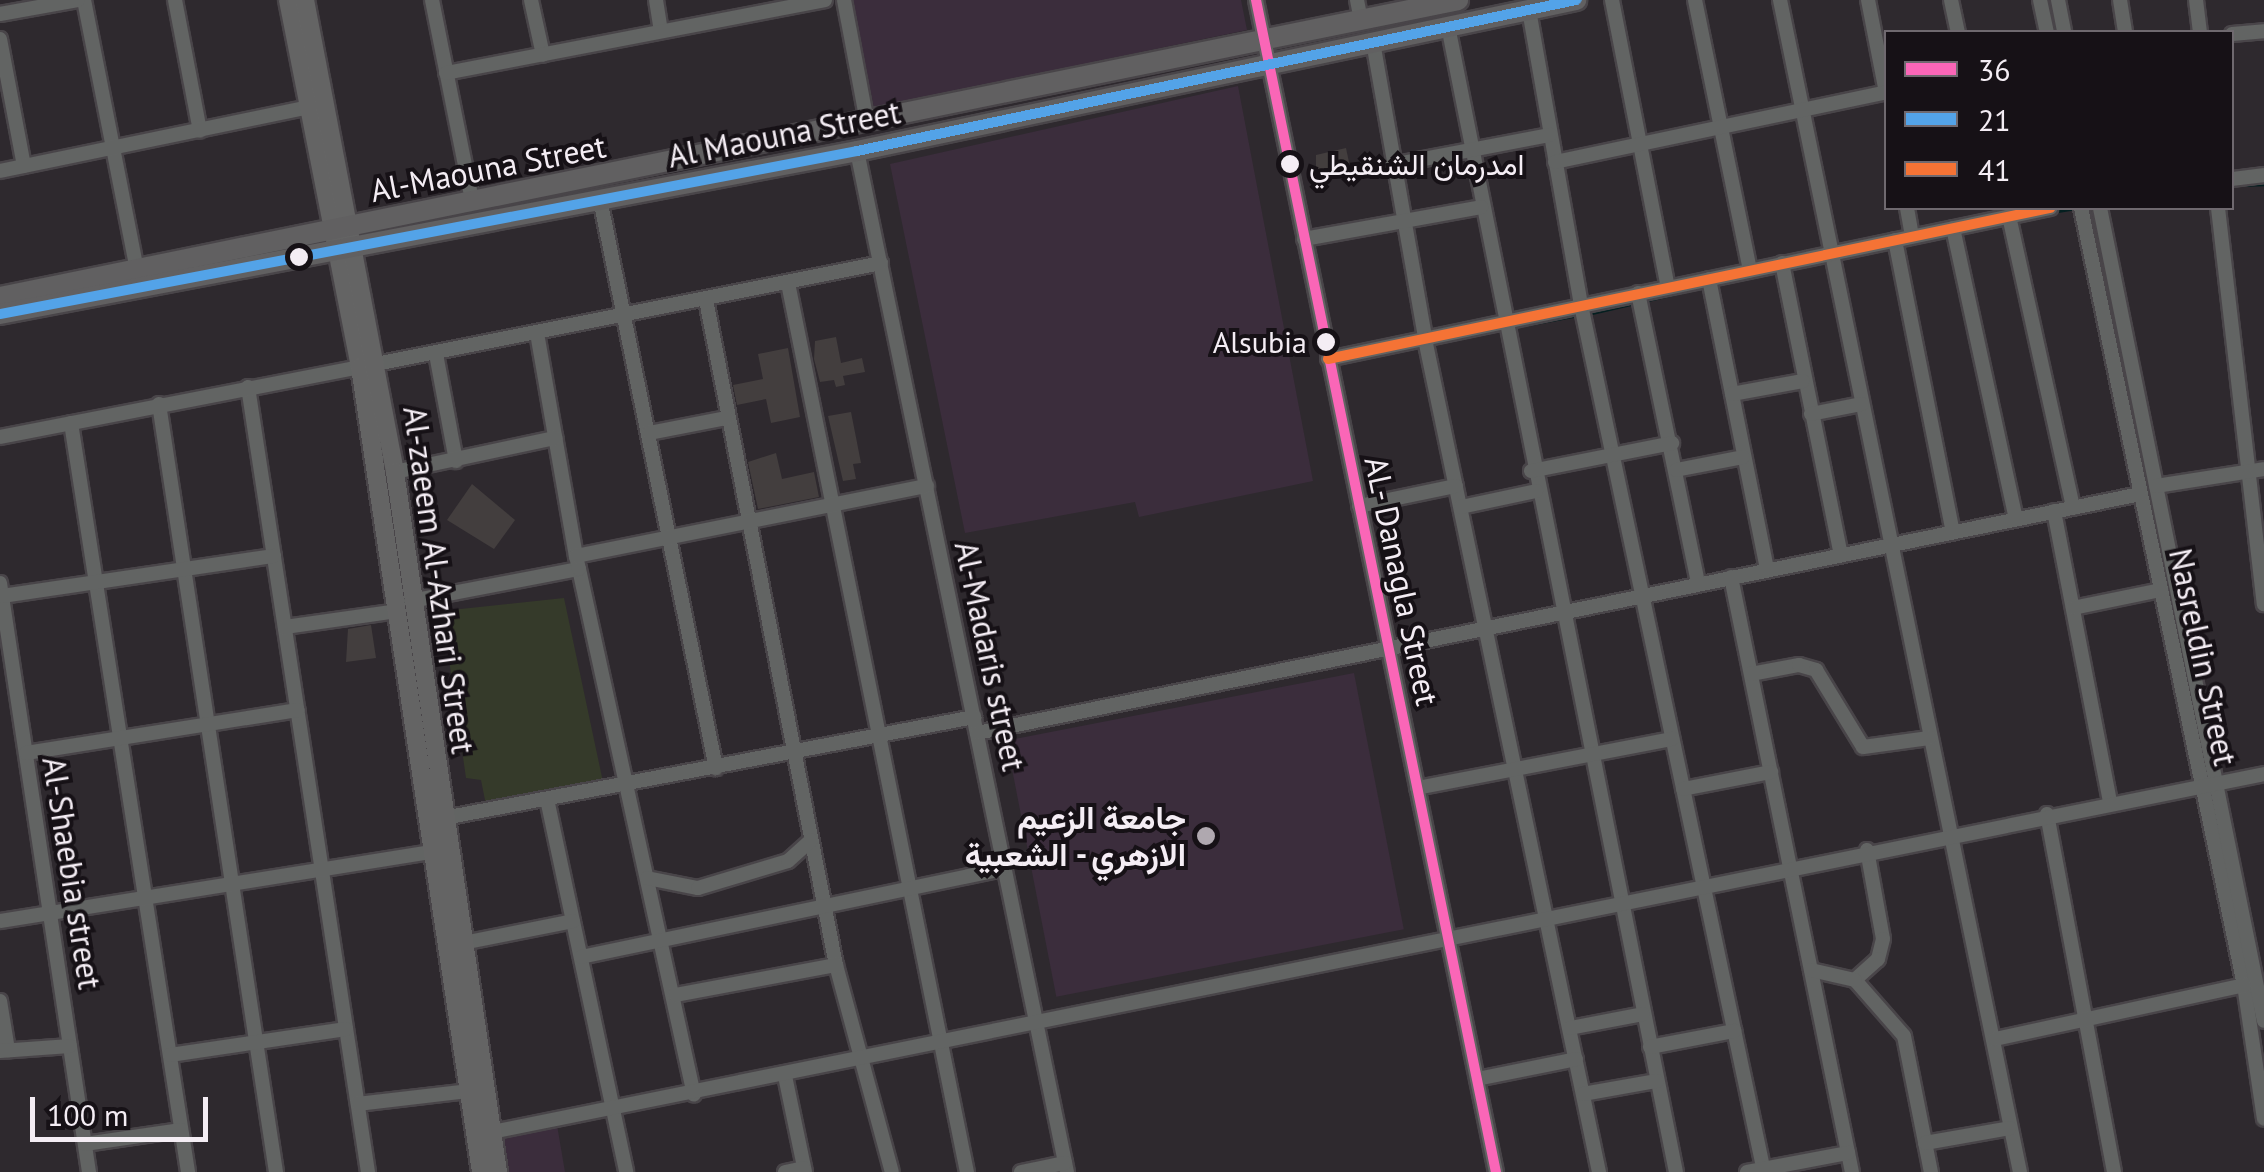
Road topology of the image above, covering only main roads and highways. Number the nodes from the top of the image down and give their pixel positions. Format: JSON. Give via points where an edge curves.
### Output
{"nodes":[{"id":1,"x":288,"y":0,"type":"edge"},
{"id":2,"x":305,"y":0,"type":"edge"},
{"id":3,"x":1576,"y":0,"type":"edge"},
{"id":4,"x":1446,"y":1,"type":"edge"},
{"id":5,"x":1359,"y":10,"type":"edge"},
{"id":6,"x":345,"y":238,"type":"junction"},
{"id":7,"x":0,"y":297,"type":"edge"},
{"id":8,"x":0,"y":314,"type":"edge"},
{"id":9,"x":368,"y":366,"type":"junction"},
{"id":10,"x":404,"y":606,"type":"junction"},
{"id":11,"x":482,"y":1172,"type":"edge"},
{"id":12,"x":498,"y":1172,"type":"edge"}],
"edges":[{"from":1,"to":6,"type":"main road","name":"Al-zaeem Al-Azhari Street"},
{"from":2,"to":6,"type":"main road","name":"Al-zaeem Al-Azhari Street"},
{"from":3,"to":6,"type":"highway","name":"Al Maouna Street","via":[[857,151],[600,200]]},
{"from":4,"to":5,"type":"highway","name":"Al-Maouna Street"},
{"from":5,"to":6,"type":"highway","name":"Al-Maouna Street","via":[[1262,40],[472,201]]},
{"from":6,"to":7,"type":"highway","name":"Al-Maouna Street"},
{"from":6,"to":8,"type":"highway","name":"Al Maouna Street"},
{"from":6,"to":9,"type":"main road","name":"Al-zaeem Al-Azhari Street"},
{"from":9,"to":10,"type":"main road","name":"Al-zaeem Al-Azhari Street"},
{"from":9,"to":10,"type":"main road","name":"Al-zaeem Al-Azhari Street","via":[[395,472]]},
{"from":10,"to":11,"type":"main road","name":"Al-zaeem Al-Azhari Street"},
{"from":10,"to":12,"type":"main road","name":"Al-zaeem Al-Azhari Street"}]}
